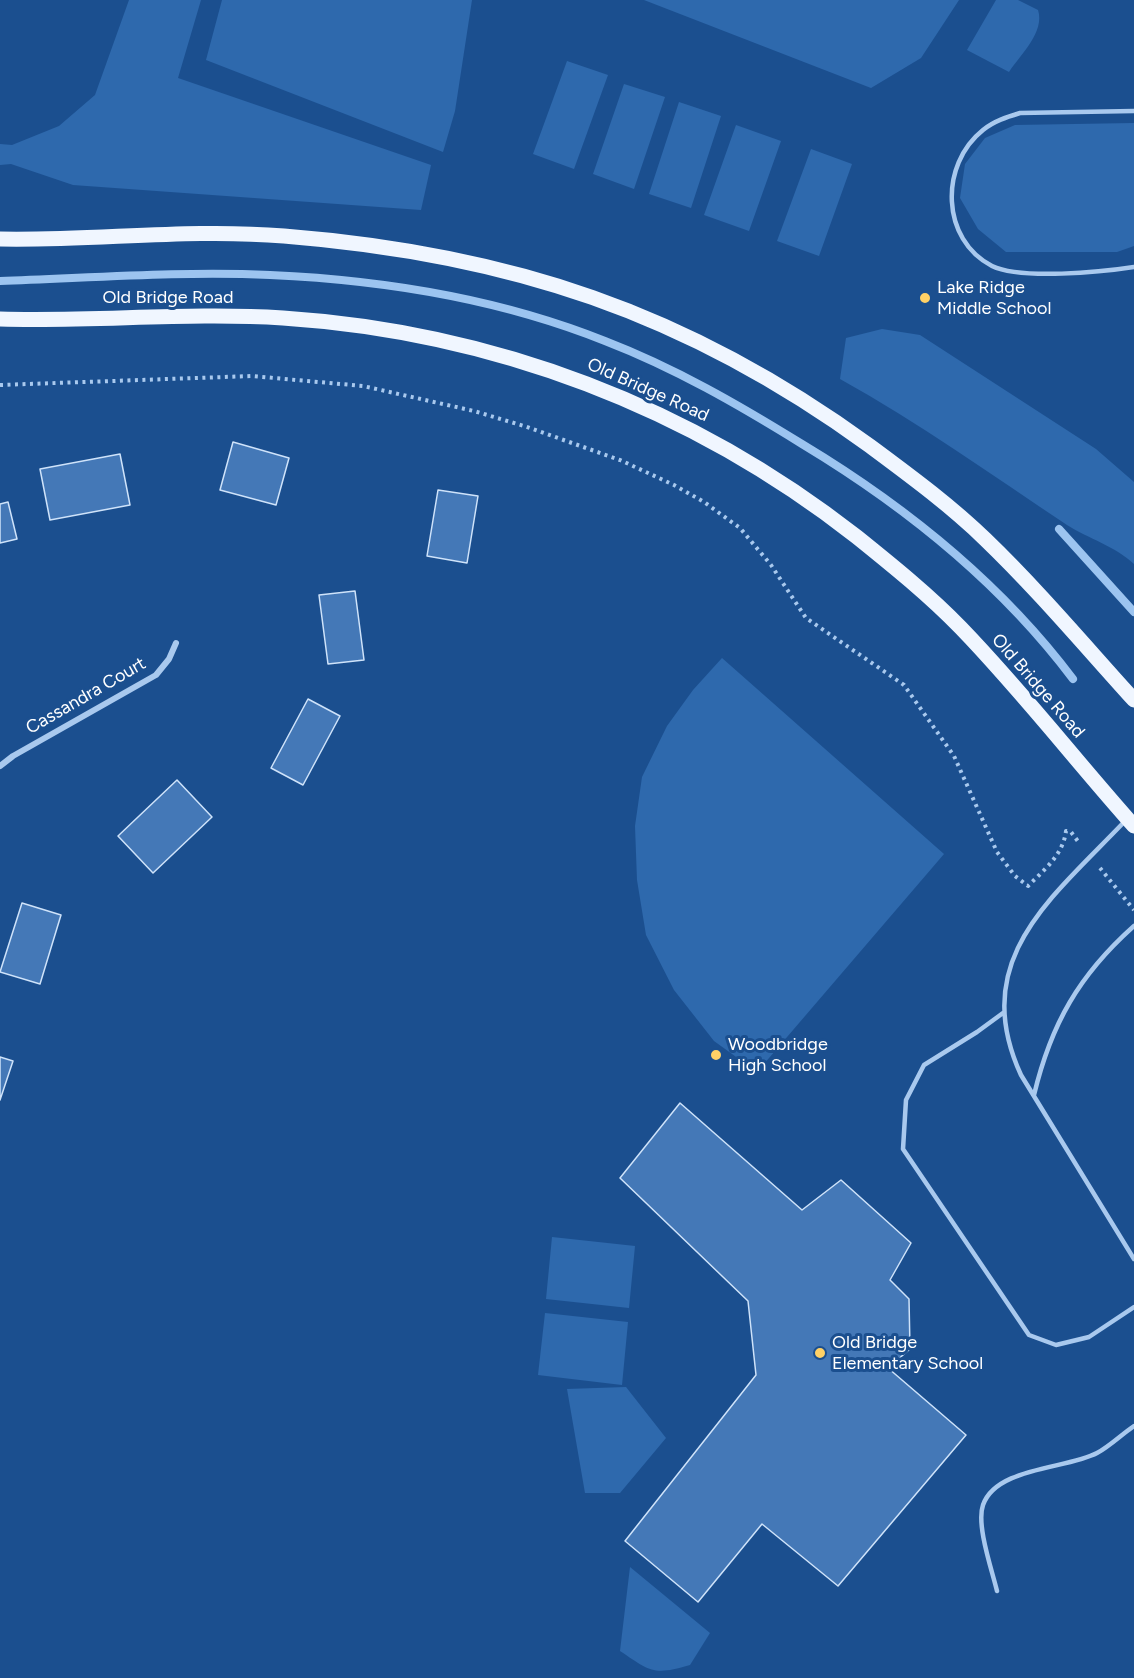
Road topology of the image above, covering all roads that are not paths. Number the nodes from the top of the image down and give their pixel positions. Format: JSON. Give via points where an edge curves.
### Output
{"nodes":[{"id":1,"x":1134,"y":111,"type":"edge"},
{"id":2,"x":0,"y":239,"type":"edge"},
{"id":3,"x":1134,"y":267,"type":"edge"},
{"id":4,"x":0,"y":319,"type":"edge"},
{"id":5,"x":176,"y":643,"type":"dead end"},
{"id":6,"x":1134,"y":700,"type":"edge"},
{"id":7,"x":0,"y":766,"type":"edge"},
{"id":8,"x":1131,"y":823,"type":"edge"},
{"id":9,"x":1134,"y":926,"type":"edge"},
{"id":10,"x":1003,"y":1013,"type":"junction"},
{"id":11,"x":1034,"y":1095,"type":"junction"},
{"id":12,"x":1134,"y":1259,"type":"edge"},
{"id":13,"x":1134,"y":1307,"type":"edge"},
{"id":14,"x":1134,"y":1426,"type":"edge"},
{"id":15,"x":997,"y":1591,"type":"dead end"}],
"edges":[{"from":1,"to":3,"type":"lane","via":[[1020,113],[1002,118],[982,130],[966,148],[956,169],[951,195],[952,217],[960,237],[974,253],[999,268],[1051,274]]},
{"from":2,"to":6,"type":"main road","via":[[209,234],[280,235],[368,244],[469,261],[545,280],[620,306],[693,337],[754,370],[836,422],[914,479],[983,537],[1039,593]]},
{"from":4,"to":8,"type":"main road","name":"Old Bridge Road","via":[[187,315],[284,318],[380,328],[453,341],[532,363],[609,391],[684,425],[741,457],[823,511],[901,572],[962,628]]},
{"from":5,"to":7,"type":"street","name":"Cassandra Court","via":[[156,675]]},
{"from":8,"to":10,"type":"lane","via":[[1059,891],[1021,939],[1005,984]]},
{"from":9,"to":11,"type":"lane","via":[[1105,952],[1078,986],[1058,1022]]},
{"from":10,"to":11,"type":"lane","via":[[1009,1048]]},
{"from":10,"to":13,"type":"lane","via":[[924,1065],[906,1100],[903,1149],[1029,1335],[1056,1345],[1089,1336]]},
{"from":11,"to":12,"type":"lane"},
{"from":14,"to":15,"type":"lane","via":[[1096,1453],[999,1485],[983,1505],[983,1529]]}]}
